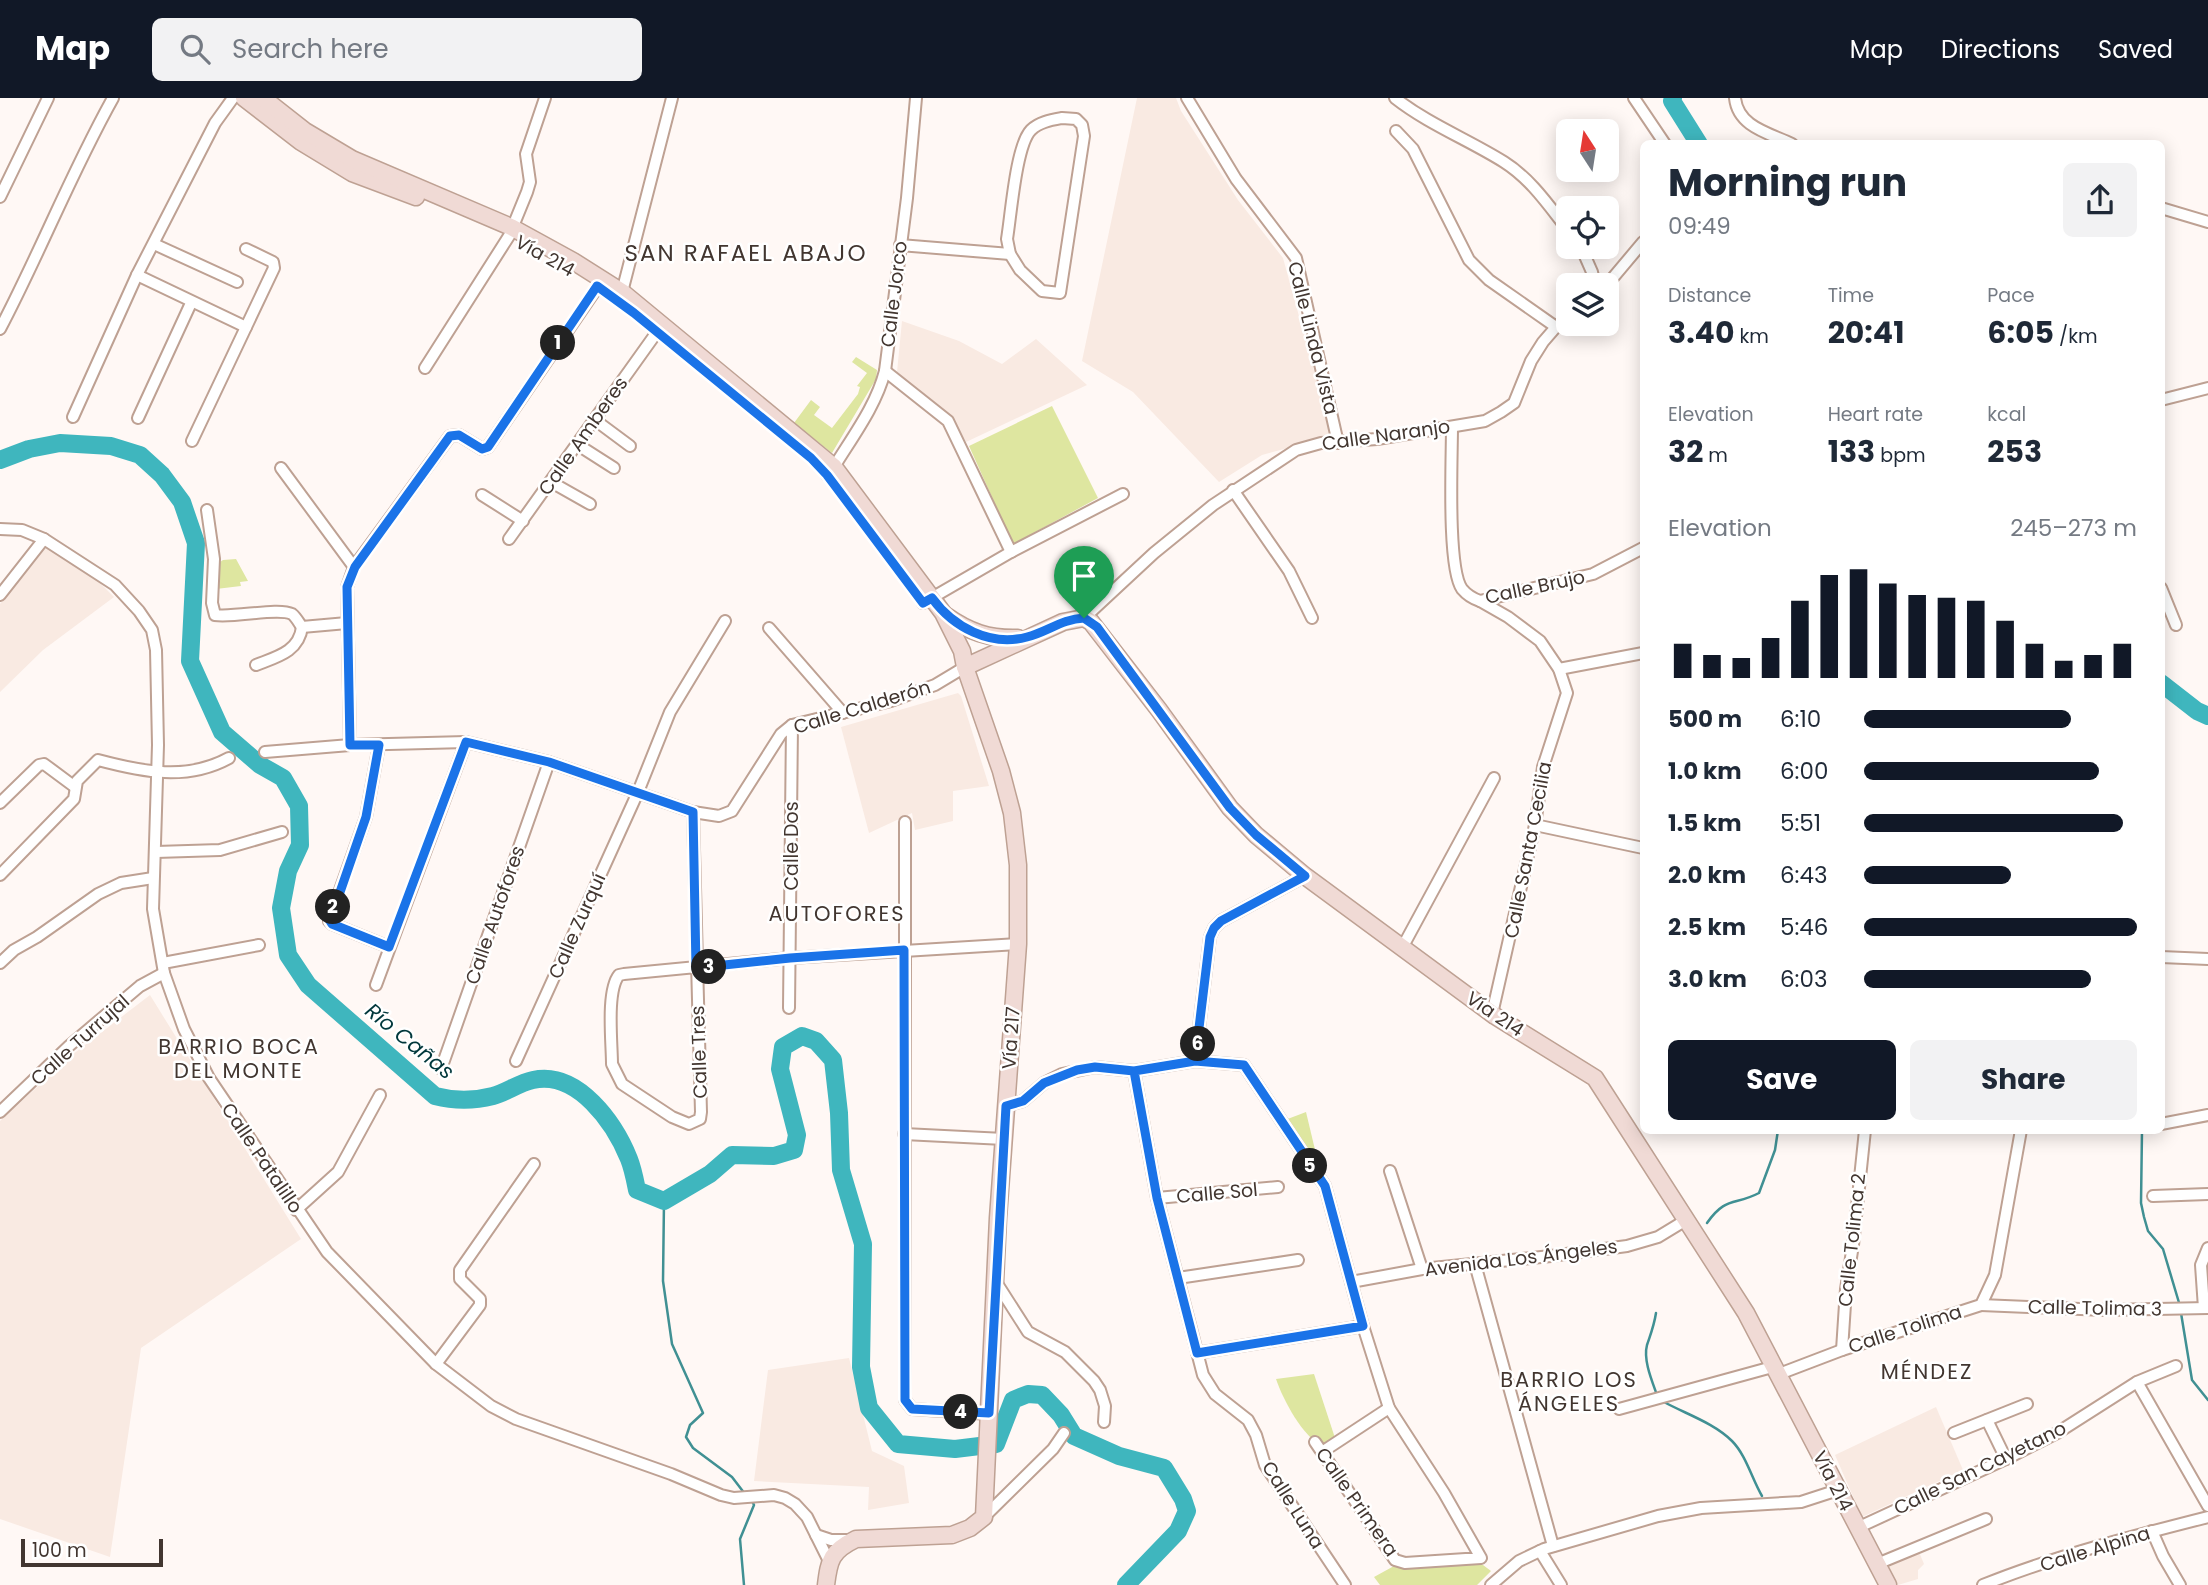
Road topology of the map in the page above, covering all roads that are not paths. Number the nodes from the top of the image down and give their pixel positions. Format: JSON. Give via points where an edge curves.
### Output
{"nodes":[{"id":1,"x":48,"y":98,"type":"edge"},
{"id":2,"x":113,"y":98,"type":"edge"},
{"id":3,"x":233,"y":98,"type":"edge"},
{"id":4,"x":244,"y":98,"type":"edge"},
{"id":5,"x":263,"y":98,"type":"edge"},
{"id":6,"x":545,"y":98,"type":"edge"},
{"id":7,"x":672,"y":98,"type":"edge"},
{"id":8,"x":916,"y":98,"type":"edge"},
{"id":9,"x":1187,"y":98,"type":"edge"},
{"id":10,"x":1395,"y":98,"type":"edge"},
{"id":11,"x":1634,"y":98,"type":"edge"},
{"id":12,"x":1735,"y":98,"type":"edge"},
{"id":13,"x":1396,"y":131,"type":"dead end"},
{"id":14,"x":1662,"y":140,"type":"edge"},
{"id":15,"x":1784,"y":140,"type":"edge"},
{"id":16,"x":0,"y":197,"type":"edge"},
{"id":17,"x":2165,"y":209,"type":"edge"},
{"id":18,"x":1556,"y":216,"type":"edge"},
{"id":19,"x":2208,"y":222,"type":"edge"},
{"id":20,"x":510,"y":232,"type":"junction"},
{"id":21,"x":154,"y":244,"type":"junction"},
{"id":22,"x":900,"y":245,"type":"junction"},
{"id":23,"x":1640,"y":247,"type":"edge"},
{"id":24,"x":246,"y":250,"type":"dead end"},
{"id":25,"x":1010,"y":254,"type":"junction"},
{"id":26,"x":1617,"y":273,"type":"edge"},
{"id":27,"x":137,"y":275,"type":"junction"},
{"id":28,"x":237,"y":282,"type":"dead end"},
{"id":29,"x":600,"y":282,"type":"junction"},
{"id":30,"x":622,"y":292,"type":"junction"},
{"id":31,"x":191,"y":303,"type":"junction"},
{"id":32,"x":246,"y":327,"type":"junction"},
{"id":33,"x":1556,"y":327,"type":"joint"},
{"id":34,"x":0,"y":329,"type":"edge"},
{"id":35,"x":657,"y":332,"type":"junction"},
{"id":36,"x":425,"y":368,"type":"dead end"},
{"id":37,"x":885,"y":371,"type":"junction"},
{"id":38,"x":2208,"y":388,"type":"edge"},
{"id":39,"x":2165,"y":399,"type":"edge"},
{"id":40,"x":73,"y":417,"type":"dead end"},
{"id":41,"x":138,"y":418,"type":"dead end"},
{"id":42,"x":595,"y":420,"type":"junction"},
{"id":43,"x":1452,"y":427,"type":"junction"},
{"id":44,"x":192,"y":441,"type":"dead end"},
{"id":45,"x":1338,"y":443,"type":"junction"},
{"id":46,"x":578,"y":445,"type":"junction"},
{"id":47,"x":630,"y":446,"type":"dead end"},
{"id":48,"x":281,"y":468,"type":"dead end"},
{"id":49,"x":614,"y":468,"type":"dead end"},
{"id":50,"x":831,"y":471,"type":"junction"},
{"id":51,"x":551,"y":482,"type":"junction"},
{"id":52,"x":1233,"y":490,"type":"junction"},
{"id":53,"x":1123,"y":494,"type":"dead end"},
{"id":54,"x":482,"y":495,"type":"dead end"},
{"id":55,"x":590,"y":504,"type":"dead end"},
{"id":56,"x":206,"y":510,"type":"dead end"},
{"id":57,"x":523,"y":521,"type":"junction"},
{"id":58,"x":0,"y":529,"type":"edge"},
{"id":59,"x":44,"y":539,"type":"junction"},
{"id":60,"x":509,"y":539,"type":"dead end"},
{"id":61,"x":1640,"y":550,"type":"edge"},
{"id":62,"x":1011,"y":552,"type":"junction"},
{"id":63,"x":355,"y":567,"type":"junction"},
{"id":64,"x":0,"y":595,"type":"edge"},
{"id":65,"x":2165,"y":598,"type":"edge"},
{"id":66,"x":927,"y":600,"type":"junction"},
{"id":67,"x":1480,"y":601,"type":"junction"},
{"id":68,"x":943,"y":613,"type":"junction"},
{"id":69,"x":1084,"y":618,"type":"junction"},
{"id":70,"x":1312,"y":618,"type":"dead end"},
{"id":71,"x":725,"y":621,"type":"dead end"},
{"id":72,"x":347,"y":624,"type":"junction"},
{"id":73,"x":2176,"y":625,"type":"dead end"},
{"id":74,"x":302,"y":627,"type":"junction"},
{"id":75,"x":769,"y":628,"type":"dead end"},
{"id":76,"x":1026,"y":638,"type":"junction"},
{"id":77,"x":1640,"y":654,"type":"edge"},
{"id":78,"x":256,"y":665,"type":"dead end"},
{"id":79,"x":965,"y":667,"type":"junction"},
{"id":80,"x":1559,"y":669,"type":"junction"},
{"id":81,"x":843,"y":713,"type":"junction"},
{"id":82,"x":792,"y":725,"type":"junction"},
{"id":83,"x":466,"y":742,"type":"junction"},
{"id":84,"x":350,"y":745,"type":"junction"},
{"id":85,"x":379,"y":745,"type":"junction"},
{"id":86,"x":265,"y":752,"type":"dead end"},
{"id":87,"x":229,"y":758,"type":"dead end"},
{"id":88,"x":549,"y":762,"type":"junction"},
{"id":89,"x":157,"y":774,"type":"junction"},
{"id":90,"x":1494,"y":778,"type":"dead end"},
{"id":91,"x":75,"y":787,"type":"junction"},
{"id":92,"x":638,"y":792,"type":"junction"},
{"id":93,"x":0,"y":803,"type":"edge"},
{"id":94,"x":693,"y":812,"type":"junction"},
{"id":95,"x":905,"y":822,"type":"dead end"},
{"id":96,"x":1535,"y":825,"type":"junction"},
{"id":97,"x":282,"y":832,"type":"dead end"},
{"id":98,"x":1640,"y":847,"type":"edge"},
{"id":99,"x":156,"y":852,"type":"junction"},
{"id":100,"x":0,"y":875,"type":"edge"},
{"id":101,"x":1305,"y":876,"type":"junction"},
{"id":102,"x":153,"y":878,"type":"junction"},
{"id":103,"x":1018,"y":944,"type":"junction"},
{"id":104,"x":259,"y":945,"type":"dead end"},
{"id":105,"x":389,"y":947,"type":"junction"},
{"id":106,"x":1402,"y":948,"type":"junction"},
{"id":107,"x":904,"y":950,"type":"junction"},
{"id":108,"x":2165,"y":957,"type":"edge"},
{"id":109,"x":790,"y":958,"type":"junction"},
{"id":110,"x":2208,"y":959,"type":"edge"},
{"id":111,"x":0,"y":963,"type":"edge"},
{"id":112,"x":163,"y":968,"type":"junction"},
{"id":113,"x":696,"y":968,"type":"junction"},
{"id":114,"x":376,"y":985,"type":"dead end"},
{"id":115,"x":789,"y":1008,"type":"dead end"},
{"id":116,"x":1492,"y":1014,"type":"junction"},
{"id":117,"x":516,"y":1061,"type":"dead end"},
{"id":118,"x":1195,"y":1061,"type":"junction"},
{"id":119,"x":441,"y":1069,"type":"dead end"},
{"id":120,"x":1134,"y":1071,"type":"junction"},
{"id":121,"x":380,"y":1095,"type":"dead end"},
{"id":122,"x":1006,"y":1106,"type":"junction"},
{"id":123,"x":0,"y":1112,"type":"edge"},
{"id":124,"x":2208,"y":1115,"type":"edge"},
{"id":125,"x":2165,"y":1123,"type":"edge"},
{"id":126,"x":904,"y":1134,"type":"junction"},
{"id":127,"x":1865,"y":1134,"type":"edge"},
{"id":128,"x":2020,"y":1134,"type":"edge"},
{"id":129,"x":1004,"y":1139,"type":"junction"},
{"id":130,"x":534,"y":1164,"type":"dead end"},
{"id":131,"x":1390,"y":1171,"type":"dead end"},
{"id":132,"x":1278,"y":1187,"type":"dead end"},
{"id":133,"x":2208,"y":1194,"type":"edge"},
{"id":134,"x":2154,"y":1196,"type":"dead end"},
{"id":135,"x":1157,"y":1198,"type":"junction"},
{"id":136,"x":296,"y":1210,"type":"junction"},
{"id":137,"x":1686,"y":1220,"type":"junction"},
{"id":138,"x":2208,"y":1248,"type":"edge"},
{"id":139,"x":1298,"y":1260,"type":"dead end"},
{"id":140,"x":1475,"y":1264,"type":"junction"},
{"id":141,"x":1422,"y":1269,"type":"junction"},
{"id":142,"x":1178,"y":1278,"type":"junction"},
{"id":143,"x":995,"y":1281,"type":"junction"},
{"id":144,"x":1351,"y":1282,"type":"junction"},
{"id":145,"x":1981,"y":1305,"type":"junction"},
{"id":146,"x":2206,"y":1308,"type":"edge"},
{"id":147,"x":1363,"y":1326,"type":"junction"},
{"id":148,"x":1842,"y":1350,"type":"junction"},
{"id":149,"x":1197,"y":1353,"type":"junction"},
{"id":150,"x":436,"y":1364,"type":"junction"},
{"id":151,"x":2176,"y":1366,"type":"dead end"},
{"id":152,"x":1777,"y":1370,"type":"junction"},
{"id":153,"x":2137,"y":1382,"type":"junction"},
{"id":154,"x":2027,"y":1404,"type":"dead end"},
{"id":155,"x":1389,"y":1408,"type":"junction"},
{"id":156,"x":1619,"y":1409,"type":"dead end"},
{"id":157,"x":989,"y":1413,"type":"junction"},
{"id":158,"x":1987,"y":1420,"type":"junction"},
{"id":159,"x":1104,"y":1422,"type":"dead end"},
{"id":160,"x":1064,"y":1433,"type":"dead end"},
{"id":161,"x":1954,"y":1433,"type":"dead end"},
{"id":162,"x":1315,"y":1442,"type":"dead end"},
{"id":163,"x":1322,"y":1452,"type":"junction"},
{"id":164,"x":2006,"y":1459,"type":"junction"},
{"id":165,"x":1838,"y":1490,"type":"junction"},
{"id":166,"x":2208,"y":1506,"type":"edge"},
{"id":167,"x":984,"y":1517,"type":"junction"},
{"id":168,"x":2208,"y":1517,"type":"edge"},
{"id":169,"x":1986,"y":1519,"type":"dead end"},
{"id":170,"x":1857,"y":1528,"type":"junction"},
{"id":171,"x":2152,"y":1531,"type":"junction"},
{"id":172,"x":816,"y":1535,"type":"junction"},
{"id":173,"x":856,"y":1539,"type":"junction"},
{"id":174,"x":1553,"y":1546,"type":"junction"},
{"id":175,"x":1540,"y":1551,"type":"junction"},
{"id":176,"x":829,"y":1562,"type":"junction"},
{"id":177,"x":1877,"y":1564,"type":"junction"},
{"id":178,"x":826,"y":1585,"type":"edge"},
{"id":179,"x":1345,"y":1585,"type":"edge"},
{"id":180,"x":1491,"y":1585,"type":"edge"},
{"id":181,"x":1562,"y":1585,"type":"edge"},
{"id":182,"x":1888,"y":1585,"type":"edge"},
{"id":183,"x":1983,"y":1585,"type":"edge"},
{"id":184,"x":2180,"y":1585,"type":"edge"}],
"edges":[{"from":1,"to":16,"type":"street"},
{"from":2,"to":34,"type":"street"},
{"from":3,"to":21,"type":"street"},
{"from":4,"to":20,"type":"main road","name":"Vía 214","via":[[301,142],[352,173]]},
{"from":5,"to":20,"type":"main road","name":"Vía 214","via":[[352,159]]},
{"from":6,"to":20,"type":"street","via":[[526,154],[530,182]]},
{"from":7,"to":30,"type":"street"},
{"from":8,"to":22,"type":"street","name":"Calle Jorco"},
{"from":9,"to":45,"type":"street","name":"Calle Linda Vista","via":[[1236,180],[1296,258]]},
{"from":10,"to":18,"type":"street","via":[[1504,162]]},
{"from":11,"to":14,"type":"street"},
{"from":12,"to":15,"type":"street","via":[[1743,119]]},
{"from":13,"to":33,"type":"street","via":[[1413,149],[1469,260],[1489,280]]},
{"from":17,"to":19,"type":"street"},
{"from":20,"to":29,"type":"main road","name":"Vía 214"},
{"from":20,"to":36,"type":"street"},
{"from":21,"to":27,"type":"street"},
{"from":21,"to":28,"type":"street"},
{"from":22,"to":25,"type":"street"},
{"from":22,"to":37,"type":"street","name":"Calle Jorco"},
{"from":23,"to":26,"type":"street"},
{"from":24,"to":32,"type":"street","via":[[275,265]]},
{"from":25,"to":25,"type":"street","via":[[1042,291],[1060,293],[1084,135],[1076,119],[1043,122],[1022,144],[1007,239]]},
{"from":27,"to":31,"type":"street"},
{"from":27,"to":40,"type":"street"},
{"from":29,"to":30,"type":"main road","name":"Vía 214"},
{"from":29,"to":35,"type":"main road","name":"Vía 214"},
{"from":29,"to":63,"type":"street","via":[[488,447],[482,449],[459,435],[450,436]]},
{"from":30,"to":50,"type":"main road","name":"Vía 214"},
{"from":31,"to":32,"type":"street"},
{"from":31,"to":41,"type":"street"},
{"from":32,"to":44,"type":"street"},
{"from":33,"to":43,"type":"street","name":"Calle Naranjo","via":[[1531,361],[1514,403],[1485,421]]},
{"from":35,"to":42,"type":"street","name":"Calle Amberes"},
{"from":35,"to":50,"type":"main road","name":"Vía 214"},
{"from":37,"to":50,"type":"street","name":"Calle Jorco","via":[[872,405]]},
{"from":37,"to":62,"type":"street","via":[[948,421]]},
{"from":38,"to":39,"type":"street"},
{"from":42,"to":46,"type":"street","name":"Calle Amberes"},
{"from":42,"to":47,"type":"street"},
{"from":43,"to":45,"type":"street","name":"Calle Naranjo"},
{"from":43,"to":67,"type":"street","name":"Calle Brujo","via":[[1452,542],[1458,581],[1467,594]]},
{"from":45,"to":52,"type":"street","name":"Calle Naranjo","via":[[1296,450]]},
{"from":46,"to":49,"type":"street"},
{"from":46,"to":51,"type":"street","name":"Calle Amberes"},
{"from":48,"to":63,"type":"street"},
{"from":50,"to":66,"type":"main road","name":"Vía 214"},
{"from":51,"to":55,"type":"street"},
{"from":51,"to":57,"type":"street","name":"Calle Amberes"},
{"from":52,"to":69,"type":"street","name":"Calle Naranjo","via":[[1154,553]]},
{"from":52,"to":70,"type":"street","via":[[1289,571]]},
{"from":53,"to":62,"type":"street"},
{"from":54,"to":57,"type":"street"},
{"from":56,"to":74,"type":"street","via":[[214,559],[215,615],[278,610],[293,615]]},
{"from":57,"to":60,"type":"street","name":"Calle Amberes"},
{"from":58,"to":59,"type":"street","name":"Calle Patalillo","via":[[22,530]]},
{"from":59,"to":64,"type":"street"},
{"from":59,"to":89,"type":"street","name":"Calle Patalillo","via":[[115,585],[152,630]]},
{"from":61,"to":67,"type":"street","name":"Calle Brujo","via":[[1593,574]]},
{"from":62,"to":66,"type":"street"},
{"from":63,"to":72,"type":"street","via":[[347,587]]},
{"from":65,"to":73,"type":"street"},
{"from":66,"to":68,"type":"main road","name":"Vía 214"},
{"from":66,"to":79,"type":"main road","name":"Vía 214"},
{"from":67,"to":80,"type":"street","name":"Calle Santa Cecilia","via":[[1535,636]]},
{"from":68,"to":76,"type":"main road","via":[[975,633]]},
{"from":68,"to":79,"type":"main road","name":"Vía 214"},
{"from":69,"to":76,"type":"main road"},
{"from":69,"to":101,"type":"main road","name":"Vía 214","via":[[1097,627],[1230,808]]},
{"from":71,"to":92,"type":"street","name":"Calle Zurquí","via":[[670,712]]},
{"from":72,"to":74,"type":"street"},
{"from":72,"to":84,"type":"street"},
{"from":74,"to":78,"type":"street","via":[[291,650]]},
{"from":75,"to":81,"type":"street"},
{"from":76,"to":79,"type":"main road"},
{"from":77,"to":80,"type":"street"},
{"from":79,"to":81,"type":"street","name":"Calle Calderón","via":[[891,701]]},
{"from":79,"to":103,"type":"main road","name":"Vía 217","via":[[1012,813],[1018,865]]},
{"from":80,"to":96,"type":"street","name":"Calle Santa Cecilia","via":[[1566,697],[1543,767]]},
{"from":81,"to":82,"type":"street","name":"Calle Calderón"},
{"from":82,"to":94,"type":"street","name":"Calle Calderón","via":[[781,734],[732,811],[719,816]]},
{"from":82,"to":109,"type":"street","name":"Calle Dos"},
{"from":83,"to":85,"type":"street","name":"Calle Calderón"},
{"from":83,"to":88,"type":"street","name":"Calle Calderón"},
{"from":83,"to":105,"type":"street"},
{"from":84,"to":85,"type":"street","name":"Calle Calderón"},
{"from":84,"to":86,"type":"street","name":"Calle Calderón"},
{"from":85,"to":105,"type":"street","via":[[366,817],[330,921]]},
{"from":87,"to":89,"type":"street","via":[[212,767]]},
{"from":88,"to":92,"type":"street","name":"Calle Calderón"},
{"from":88,"to":119,"type":"street","name":"Calle Autofores"},
{"from":89,"to":91,"type":"street","via":[[99,761]]},
{"from":89,"to":99,"type":"street","name":"Calle Patalillo"},
{"from":90,"to":106,"type":"street"},
{"from":91,"to":93,"type":"street","via":[[44,764]]},
{"from":91,"to":100,"type":"street","via":[[74,799]]},
{"from":92,"to":94,"type":"street","name":"Calle Calderón"},
{"from":92,"to":117,"type":"street","name":"Calle Zurquí"},
{"from":94,"to":113,"type":"street","name":"Calle Tres"},
{"from":95,"to":107,"type":"street"},
{"from":96,"to":98,"type":"street"},
{"from":96,"to":116,"type":"street","name":"Calle Santa Cecilia"},
{"from":97,"to":99,"type":"street","via":[[220,850]]},
{"from":99,"to":102,"type":"street","name":"Calle Patalillo"},
{"from":101,"to":106,"type":"main road","name":"Vía 214"},
{"from":101,"to":118,"type":"street","via":[[1214,928]]},
{"from":102,"to":111,"type":"street","via":[[121,883],[98,894]]},
{"from":102,"to":112,"type":"street","name":"Calle Patalillo"},
{"from":103,"to":107,"type":"street"},
{"from":103,"to":122,"type":"main road","name":"Vía 217"},
{"from":104,"to":112,"type":"street"},
{"from":105,"to":114,"type":"street"},
{"from":106,"to":116,"type":"main road","name":"Vía 214"},
{"from":107,"to":109,"type":"street"},
{"from":107,"to":126,"type":"street"},
{"from":108,"to":110,"type":"street"},
{"from":109,"to":113,"type":"street"},
{"from":109,"to":115,"type":"street","name":"Calle Dos"},
{"from":112,"to":123,"type":"street","name":"Calle Turrujal"},
{"from":112,"to":136,"type":"street","name":"Calle Patalillo","via":[[184,1029],[209,1078]]},
{"from":113,"to":113,"type":"street","name":"Calle Tres","via":[[701,1112],[696,1122],[682,1122],[622,1084],[615,1073],[612,1010],[616,979],[624,974]]},
{"from":116,"to":137,"type":"main road","name":"Vía 214","via":[[1595,1078]]},
{"from":118,"to":120,"type":"street"},
{"from":118,"to":144,"type":"street","via":[[1244,1065],[1325,1186]]},
{"from":120,"to":122,"type":"street","via":[[1095,1067],[1062,1074],[1023,1101]]},
{"from":120,"to":135,"type":"street","name":"Calle Luna"},
{"from":121,"to":136,"type":"street","via":[[338,1172]]},
{"from":122,"to":129,"type":"main road","name":"Vía 217"},
{"from":124,"to":125,"type":"street"},
{"from":126,"to":129,"type":"street"},
{"from":126,"to":157,"type":"street","via":[[905,1400],[912,1409]]},
{"from":127,"to":148,"type":"street","name":"Calle Tolima 2"},
{"from":128,"to":145,"type":"street","name":"Calle Tolima","via":[[1995,1275]]},
{"from":129,"to":143,"type":"main road","name":"Vía 217"},
{"from":130,"to":150,"type":"street","via":[[460,1270],[460,1279],[480,1304]]},
{"from":131,"to":141,"type":"street"},
{"from":132,"to":135,"type":"street","name":"Calle Sol"},
{"from":133,"to":134,"type":"street"},
{"from":135,"to":142,"type":"street","name":"Calle Luna"},
{"from":136,"to":150,"type":"street","name":"Calle Patalillo","via":[[327,1252]]},
{"from":137,"to":140,"type":"street","name":"Avenida Los Ángeles","via":[[1658,1237],[1627,1246]]},
{"from":137,"to":152,"type":"main road","name":"Vía 214"},
{"from":138,"to":146,"type":"street","via":[[2201,1265]]},
{"from":139,"to":142,"type":"street"},
{"from":140,"to":141,"type":"street","name":"Avenida Los Ángeles"},
{"from":140,"to":174,"type":"street"},
{"from":141,"to":144,"type":"street","name":"Avenida Los Ángeles"},
{"from":142,"to":149,"type":"street","name":"Calle Luna"},
{"from":143,"to":157,"type":"main road","name":"Vía 217"},
{"from":143,"to":159,"type":"street","via":[[1028,1332],[1065,1352],[1094,1381],[1105,1406]]},
{"from":144,"to":147,"type":"street"},
{"from":145,"to":146,"type":"street","name":"Calle Tolima 3"},
{"from":145,"to":148,"type":"street","name":"Calle Tolima"},
{"from":147,"to":149,"type":"street"},
{"from":147,"to":155,"type":"street"},
{"from":148,"to":152,"type":"street","name":"Calle Tolima"},
{"from":149,"to":179,"type":"street","name":"Calle Luna","via":[[1215,1394],[1248,1420],[1265,1465]]},
{"from":150,"to":172,"type":"street","name":"Calle Patalillo","via":[[516,1419],[734,1498],[774,1495],[795,1504]]},
{"from":151,"to":153,"type":"street","name":"Calle San Cayetano"},
{"from":152,"to":156,"type":"street","name":"Calle Tolima"},
{"from":152,"to":165,"type":"main road","name":"Vía 214"},
{"from":153,"to":164,"type":"street","name":"Calle San Cayetano"},
{"from":153,"to":166,"type":"street"},
{"from":154,"to":158,"type":"street"},
{"from":155,"to":163,"type":"street"},
{"from":155,"to":163,"type":"street","name":"Calle Primera","via":[[1481,1558],[1400,1562]]},
{"from":157,"to":167,"type":"main road","name":"Vía 217"},
{"from":158,"to":161,"type":"street"},
{"from":158,"to":164,"type":"street"},
{"from":160,"to":167,"type":"street"},
{"from":162,"to":163,"type":"street","name":"Calle Primera"},
{"from":164,"to":170,"type":"street","name":"Calle San Cayetano"},
{"from":165,"to":170,"type":"main road","name":"Vía 214"},
{"from":165,"to":174,"type":"street","via":[[1801,1502],[1701,1508],[1658,1516]]},
{"from":167,"to":173,"type":"main road","via":[[952,1535]]},
{"from":168,"to":171,"type":"street","name":"Calle Alpina"},
{"from":169,"to":177,"type":"street"},
{"from":170,"to":177,"type":"main road","name":"Vía 214"},
{"from":171,"to":183,"type":"street","name":"Calle Alpina"},
{"from":171,"to":184,"type":"street"},
{"from":172,"to":173,"type":"street","via":[[839,1541]]},
{"from":172,"to":176,"type":"street","name":"Calle Patalillo"},
{"from":173,"to":176,"type":"main road"},
{"from":174,"to":175,"type":"street"},
{"from":175,"to":180,"type":"street"},
{"from":175,"to":181,"type":"street"},
{"from":176,"to":178,"type":"main road"},
{"from":177,"to":182,"type":"main road","name":"Vía 214"}]}
